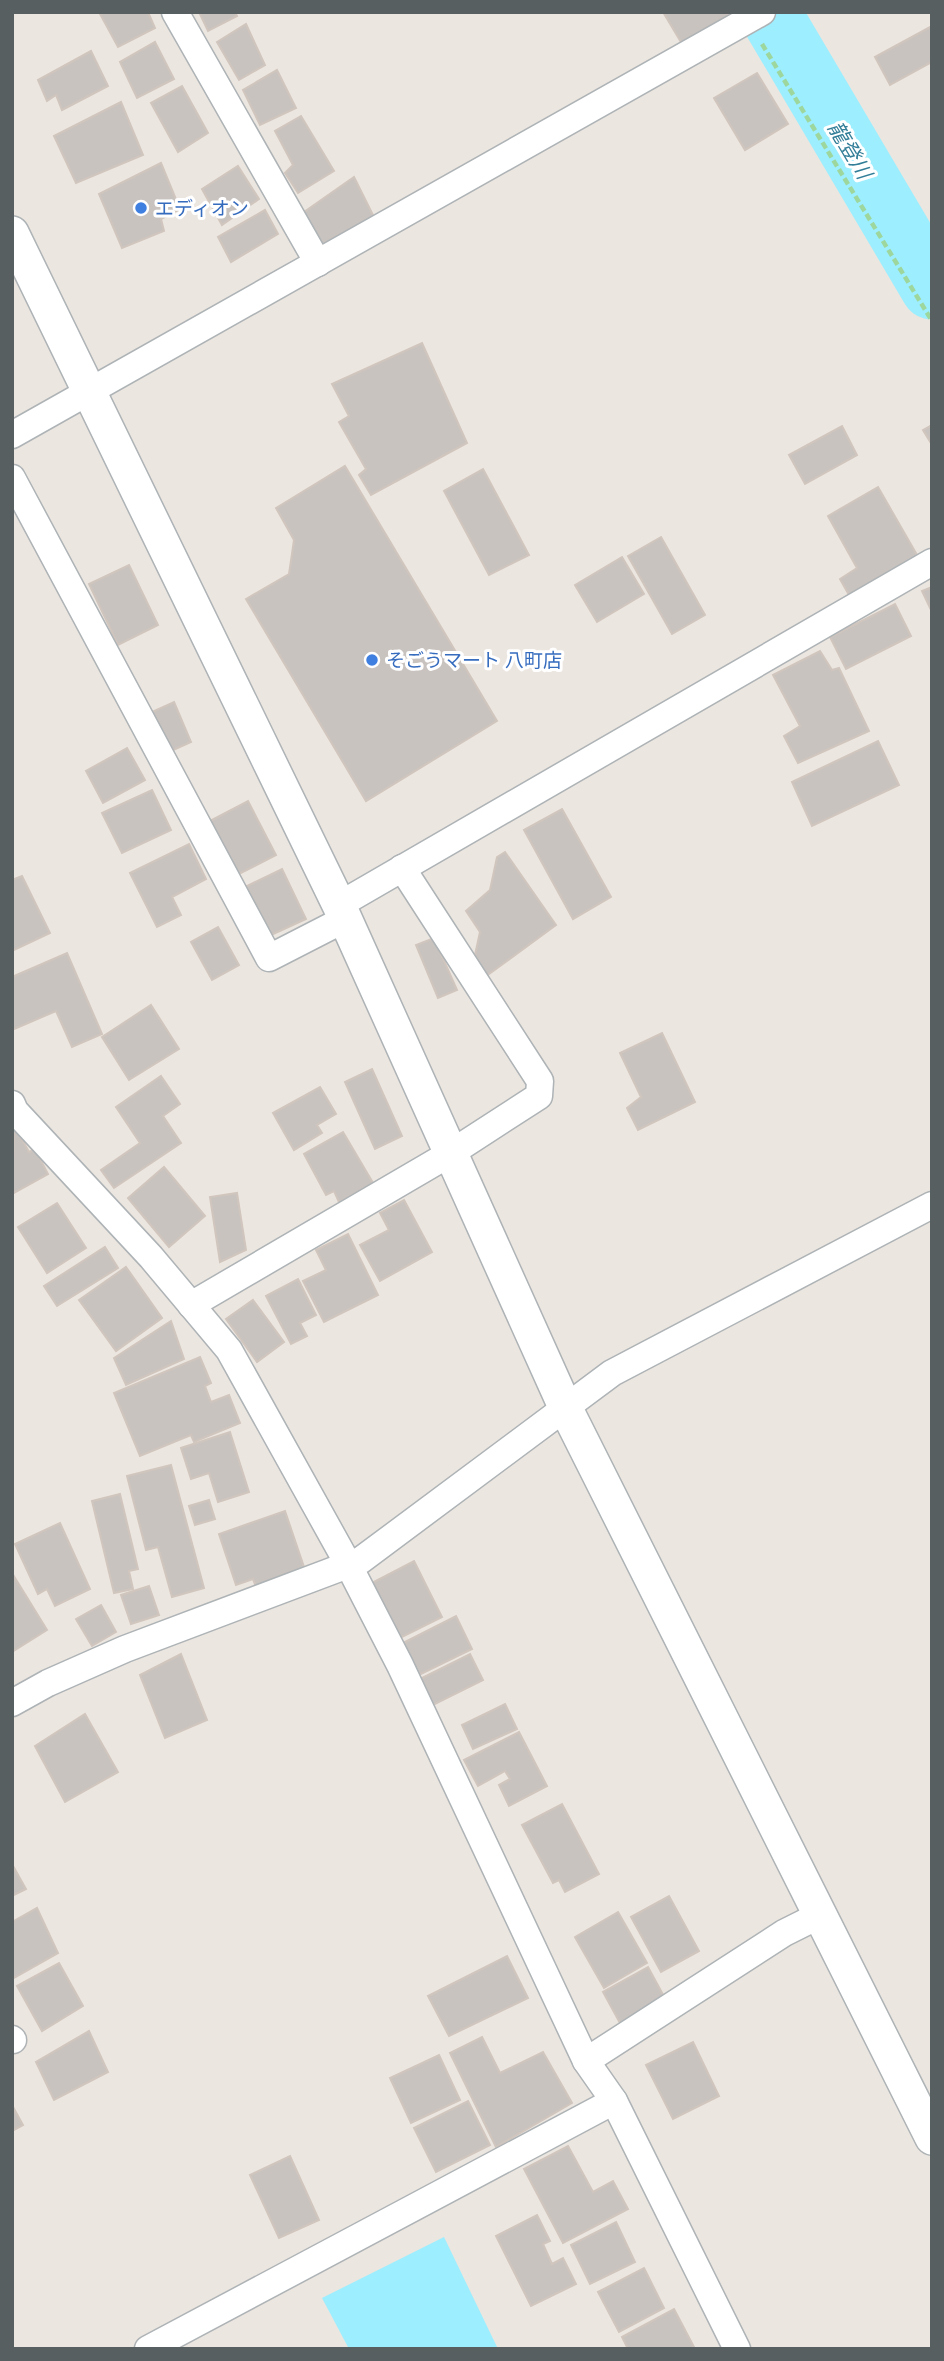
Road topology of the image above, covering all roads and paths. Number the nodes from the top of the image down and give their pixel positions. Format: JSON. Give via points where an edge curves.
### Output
{"nodes":[{"id":1,"x":175,"y":12,"type":"edge"},
{"id":2,"x":755,"y":16,"type":"edge"},
{"id":3,"x":12,"y":233,"type":"edge"},
{"id":4,"x":318,"y":263,"type":"junction"},
{"id":5,"x":932,"y":321,"type":"edge"},
{"id":6,"x":89,"y":393,"type":"junction"},
{"id":7,"x":12,"y":435,"type":"edge"},
{"id":8,"x":12,"y":478,"type":"edge"},
{"id":9,"x":932,"y":562,"type":"edge"},
{"id":10,"x":402,"y":869,"type":"junction"},
{"id":11,"x":342,"y":912,"type":"junction"},
{"id":12,"x":12,"y":1104,"type":"edge"},
{"id":13,"x":451,"y":1153,"type":"junction"},
{"id":14,"x":932,"y":1205,"type":"edge"},
{"id":15,"x":191,"y":1305,"type":"junction"},
{"id":16,"x":566,"y":1409,"type":"junction"},
{"id":17,"x":348,"y":1564,"type":"junction"},
{"id":18,"x":12,"y":1703,"type":"edge"},
{"id":19,"x":818,"y":1916,"type":"junction"},
{"id":20,"x":586,"y":2061,"type":"junction"},
{"id":21,"x":614,"y":2101,"type":"junction"},
{"id":22,"x":932,"y":2138,"type":"edge"},
{"id":23,"x":148,"y":2349,"type":"edge"},
{"id":24,"x":737,"y":2349,"type":"edge"}],
"edges":[{"from":1,"to":4,"type":"street"},
{"from":2,"to":4,"type":"street"},
{"from":2,"to":5,"type":"path"},
{"from":3,"to":6,"type":"street"},
{"from":4,"to":6,"type":"street"},
{"from":6,"to":7,"type":"street"},
{"from":6,"to":11,"type":"street"},
{"from":8,"to":11,"type":"street","via":[[269,958]]},
{"from":9,"to":10,"type":"street"},
{"from":10,"to":11,"type":"street"},
{"from":10,"to":13,"type":"street","via":[[540,1081],[539,1096]]},
{"from":11,"to":13,"type":"street"},
{"from":12,"to":15,"type":"street"},
{"from":13,"to":15,"type":"street"},
{"from":13,"to":16,"type":"street"},
{"from":14,"to":16,"type":"street","via":[[612,1373]]},
{"from":15,"to":17,"type":"street","via":[[229,1350]]},
{"from":16,"to":17,"type":"street","via":[[361,1560]]},
{"from":16,"to":19,"type":"street"},
{"from":17,"to":18,"type":"street","via":[[125,1649]]},
{"from":17,"to":20,"type":"street"},
{"from":19,"to":20,"type":"street","via":[[784,1933]]},
{"from":19,"to":22,"type":"street"},
{"from":20,"to":21,"type":"street"},
{"from":21,"to":23,"type":"street"},
{"from":21,"to":24,"type":"street"}]}
